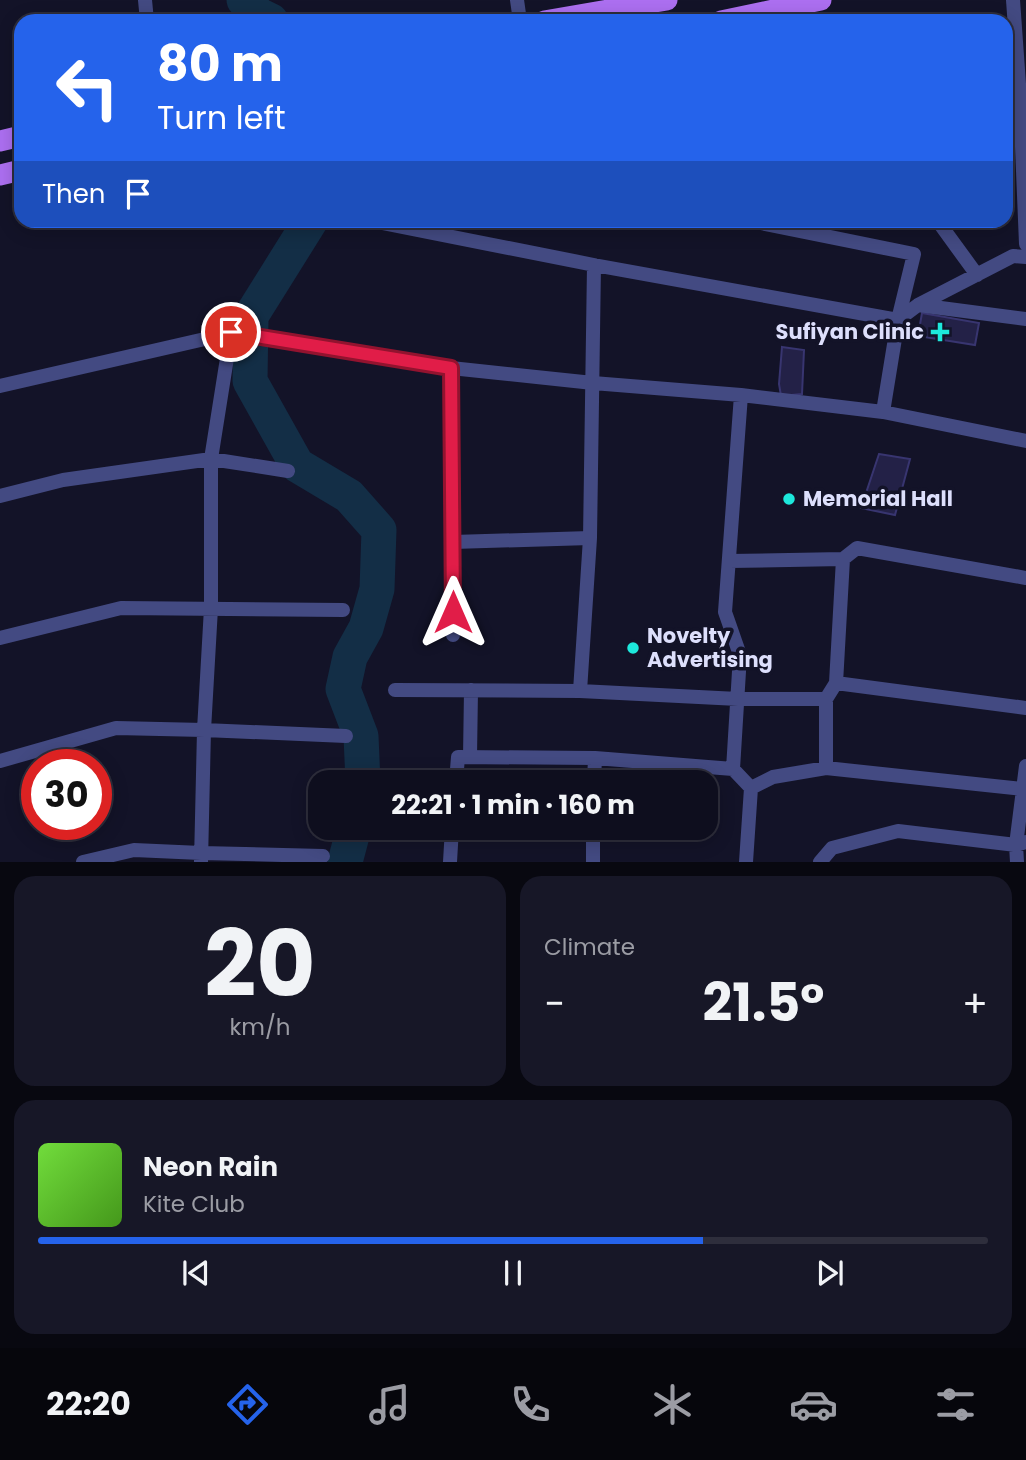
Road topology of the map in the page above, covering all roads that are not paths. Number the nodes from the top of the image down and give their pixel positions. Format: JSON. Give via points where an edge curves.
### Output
{"nodes":[{"id":1,"x":667,"y":0,"type":"edge"},
{"id":2,"x":821,"y":0,"type":"edge"},
{"id":3,"x":1013,"y":0,"type":"edge"},
{"id":4,"x":585,"y":14,"type":"edge"},
{"id":5,"x":754,"y":14,"type":"edge"},
{"id":6,"x":1023,"y":98,"type":"edge"},
{"id":7,"x":407,"y":228,"type":"edge"},
{"id":8,"x":786,"y":228,"type":"edge"},
{"id":9,"x":943,"y":228,"type":"edge"},
{"id":10,"x":1026,"y":244,"type":"edge"},
{"id":11,"x":1026,"y":257,"type":"edge"},
{"id":12,"x":594,"y":265,"type":"junction"},
{"id":13,"x":977,"y":275,"type":"junction"},
{"id":14,"x":918,"y":305,"type":"junction"},
{"id":15,"x":1026,"y":319,"type":"edge"},
{"id":16,"x":898,"y":320,"type":"junction"},
{"id":17,"x":238,"y":334,"type":"junction"},
{"id":18,"x":451,"y":368,"type":"junction"},
{"id":19,"x":593,"y":383,"type":"junction"},
{"id":20,"x":0,"y":386,"type":"edge"},
{"id":21,"x":741,"y":395,"type":"junction"},
{"id":22,"x":883,"y":412,"type":"junction"},
{"id":23,"x":1026,"y":441,"type":"edge"},
{"id":24,"x":211,"y":459,"type":"junction"},
{"id":25,"x":288,"y":471,"type":"dead end"},
{"id":26,"x":0,"y":496,"type":"edge"},
{"id":27,"x":590,"y":538,"type":"junction"},
{"id":28,"x":453,"y":542,"type":"junction"},
{"id":29,"x":843,"y":559,"type":"junction"},
{"id":30,"x":729,"y":561,"type":"junction"},
{"id":31,"x":1026,"y":578,"type":"edge"},
{"id":32,"x":211,"y":608,"type":"junction"},
{"id":33,"x":343,"y":610,"type":"dead end"},
{"id":34,"x":453,"y":635,"type":"dead end"},
{"id":35,"x":0,"y":638,"type":"edge"},
{"id":36,"x":836,"y":683,"type":"junction"},
{"id":37,"x":396,"y":690,"type":"dead end"},
{"id":38,"x":471,"y":690,"type":"junction"},
{"id":39,"x":580,"y":691,"type":"junction"},
{"id":40,"x":738,"y":699,"type":"junction"},
{"id":41,"x":826,"y":699,"type":"junction"},
{"id":42,"x":1026,"y":708,"type":"edge"},
{"id":43,"x":204,"y":730,"type":"junction"},
{"id":44,"x":346,"y":736,"type":"dead end"},
{"id":45,"x":470,"y":757,"type":"junction"},
{"id":46,"x":595,"y":758,"type":"junction"},
{"id":47,"x":0,"y":761,"type":"edge"},
{"id":48,"x":1026,"y":766,"type":"edge"},
{"id":49,"x":826,"y":768,"type":"junction"},
{"id":50,"x":733,"y":769,"type":"junction"},
{"id":51,"x":457,"y":770,"type":"edge"},
{"id":52,"x":594,"y":770,"type":"edge"},
{"id":53,"x":751,"y":788,"type":"junction"},
{"id":54,"x":1023,"y":789,"type":"junction"},
{"id":55,"x":451,"y":840,"type":"edge"},
{"id":56,"x":593,"y":840,"type":"edge"},
{"id":57,"x":1021,"y":844,"type":"edge"},
{"id":58,"x":323,"y":856,"type":"dead end"},
{"id":59,"x":201,"y":858,"type":"edge"},
{"id":60,"x":83,"y":862,"type":"edge"},
{"id":61,"x":450,"y":862,"type":"edge"},
{"id":62,"x":593,"y":862,"type":"edge"},
{"id":63,"x":746,"y":862,"type":"edge"},
{"id":64,"x":820,"y":862,"type":"edge"},
{"id":65,"x":1017,"y":862,"type":"edge"}],
"edges":[{"from":1,"to":4,"type":"main road"},
{"from":2,"to":5,"type":"main road"},
{"from":3,"to":6,"type":"street"},
{"from":6,"to":10,"type":"street"},
{"from":7,"to":12,"type":"street"},
{"from":8,"to":16,"type":"street","via":[[914,254]]},
{"from":9,"to":13,"type":"street"},
{"from":11,"to":13,"type":"street","via":[[1013,256]]},
{"from":12,"to":16,"type":"street"},
{"from":12,"to":19,"type":"street"},
{"from":13,"to":14,"type":"street"},
{"from":14,"to":15,"type":"street"},
{"from":14,"to":16,"type":"street"},
{"from":16,"to":22,"type":"street"},
{"from":17,"to":18,"type":"street"},
{"from":17,"to":20,"type":"street"},
{"from":17,"to":24,"type":"street"},
{"from":18,"to":19,"type":"street"},
{"from":18,"to":28,"type":"street"},
{"from":19,"to":21,"type":"street"},
{"from":19,"to":27,"type":"street"},
{"from":21,"to":22,"type":"street"},
{"from":21,"to":30,"type":"street"},
{"from":22,"to":23,"type":"street"},
{"from":24,"to":25,"type":"street"},
{"from":24,"to":26,"type":"street","via":[[63,480]]},
{"from":24,"to":32,"type":"street"},
{"from":27,"to":28,"type":"street"},
{"from":27,"to":39,"type":"street"},
{"from":28,"to":34,"type":"street"},
{"from":29,"to":30,"type":"street"},
{"from":29,"to":31,"type":"street","via":[[857,548]]},
{"from":29,"to":36,"type":"street"},
{"from":30,"to":40,"type":"street","via":[[725,612],[740,655]]},
{"from":32,"to":33,"type":"street"},
{"from":32,"to":35,"type":"street","via":[[121,608]]},
{"from":32,"to":43,"type":"street"},
{"from":36,"to":41,"type":"street"},
{"from":36,"to":42,"type":"street"},
{"from":37,"to":38,"type":"street"},
{"from":38,"to":39,"type":"street"},
{"from":38,"to":45,"type":"street"},
{"from":39,"to":40,"type":"street"},
{"from":40,"to":41,"type":"street"},
{"from":40,"to":50,"type":"street"},
{"from":41,"to":49,"type":"street"},
{"from":43,"to":44,"type":"street"},
{"from":43,"to":47,"type":"street","via":[[116,729]]},
{"from":43,"to":59,"type":"street"},
{"from":45,"to":46,"type":"street"},
{"from":45,"to":51,"type":"street","via":[[458,757]]},
{"from":46,"to":50,"type":"street"},
{"from":46,"to":52,"type":"street"},
{"from":48,"to":54,"type":"street"},
{"from":49,"to":53,"type":"street","via":[[773,777]]},
{"from":49,"to":54,"type":"street"},
{"from":50,"to":53,"type":"street"},
{"from":53,"to":63,"type":"street"},
{"from":54,"to":57,"type":"street"},
{"from":55,"to":61,"type":"street"},
{"from":56,"to":62,"type":"street"},
{"from":57,"to":64,"type":"street","via":[[898,831],[832,848]]},
{"from":57,"to":65,"type":"street"},
{"from":58,"to":59,"type":"street"},
{"from":59,"to":60,"type":"street","via":[[134,850]]}]}
